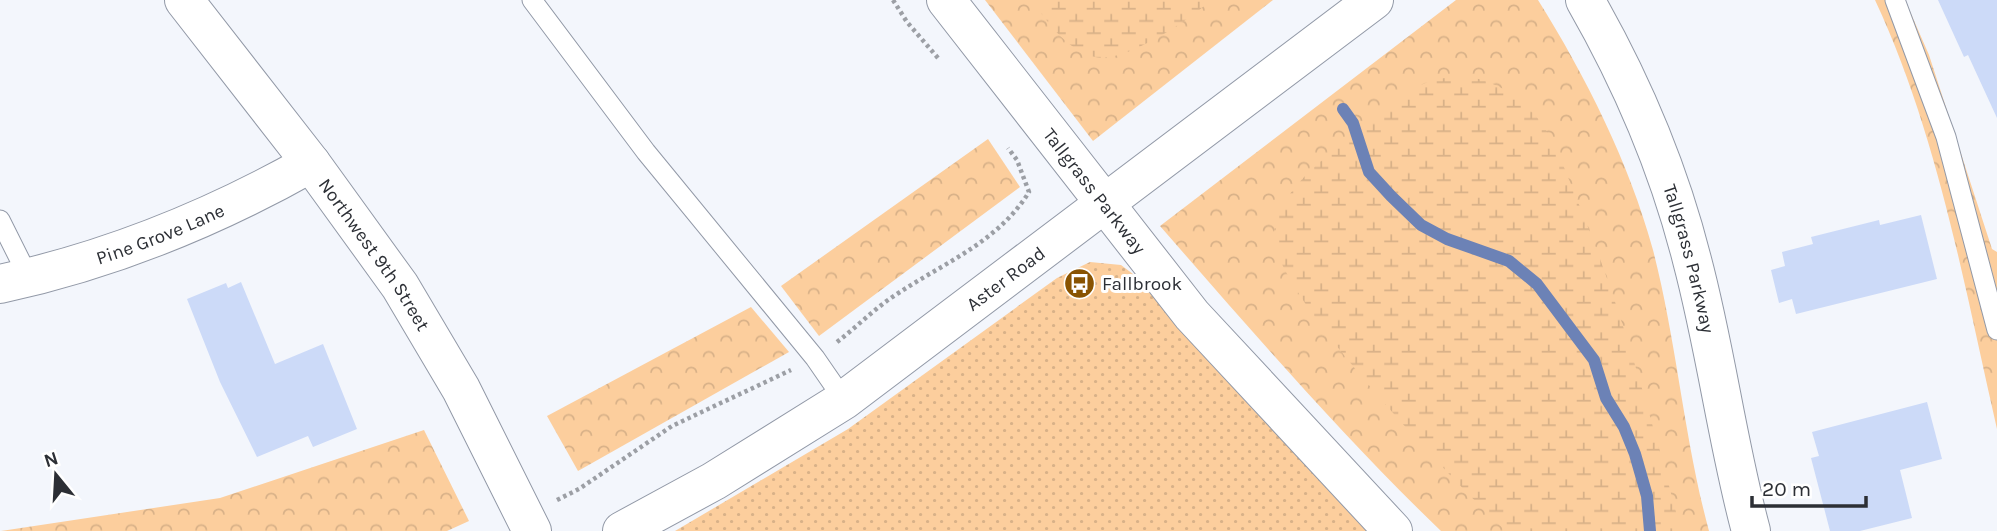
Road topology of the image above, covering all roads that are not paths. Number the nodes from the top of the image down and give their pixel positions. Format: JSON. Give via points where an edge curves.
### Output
{"nodes":[{"id":1,"x":184,"y":0,"type":"edge"},
{"id":2,"x":532,"y":0,"type":"edge"},
{"id":3,"x":946,"y":0,"type":"edge"},
{"id":4,"x":1374,"y":0,"type":"edge"},
{"id":5,"x":1584,"y":0,"type":"edge"},
{"id":6,"x":1895,"y":0,"type":"edge"},
{"id":7,"x":310,"y":163,"type":"junction"},
{"id":8,"x":1107,"y":204,"type":"junction"},
{"id":9,"x":0,"y":220,"type":"edge"},
{"id":10,"x":15,"y":281,"type":"edge"},
{"id":11,"x":1994,"y":302,"type":"edge"},
{"id":12,"x":1997,"y":330,"type":"edge"},
{"id":13,"x":845,"y":400,"type":"junction"},
{"id":14,"x":528,"y":524,"type":"edge"},
{"id":15,"x":622,"y":531,"type":"edge"},
{"id":16,"x":1393,"y":531,"type":"edge"},
{"id":17,"x":1751,"y":531,"type":"edge"}],
"edges":[{"from":1,"to":7,"type":"street","name":"Northwest 9th Street"},
{"from":2,"to":13,"type":"lane","via":[[646,152]]},
{"from":3,"to":8,"type":"street","name":"Tallgrass Parkway"},
{"from":4,"to":8,"type":"street","name":"Aster Road"},
{"from":5,"to":17,"type":"street","name":"Tallgrass Parkway","via":[[1648,128],[1673,195],[1708,324],[1731,459]]},
{"from":6,"to":11,"type":"lane","via":[[1946,137]]},
{"from":7,"to":10,"type":"street","name":"Pine Grove Lane","via":[[182,229],[106,257]]},
{"from":7,"to":14,"type":"street","name":"Northwest 9th Street","via":[[400,286],[461,389]]},
{"from":8,"to":13,"type":"street","name":"Aster Road"},
{"from":8,"to":16,"type":"street","name":"Tallgrass Parkway","via":[[1192,315]]},
{"from":9,"to":10,"type":"lane"},
{"from":11,"to":12,"type":"lane"},
{"from":13,"to":15,"type":"street","name":"Aster Road"}]}
